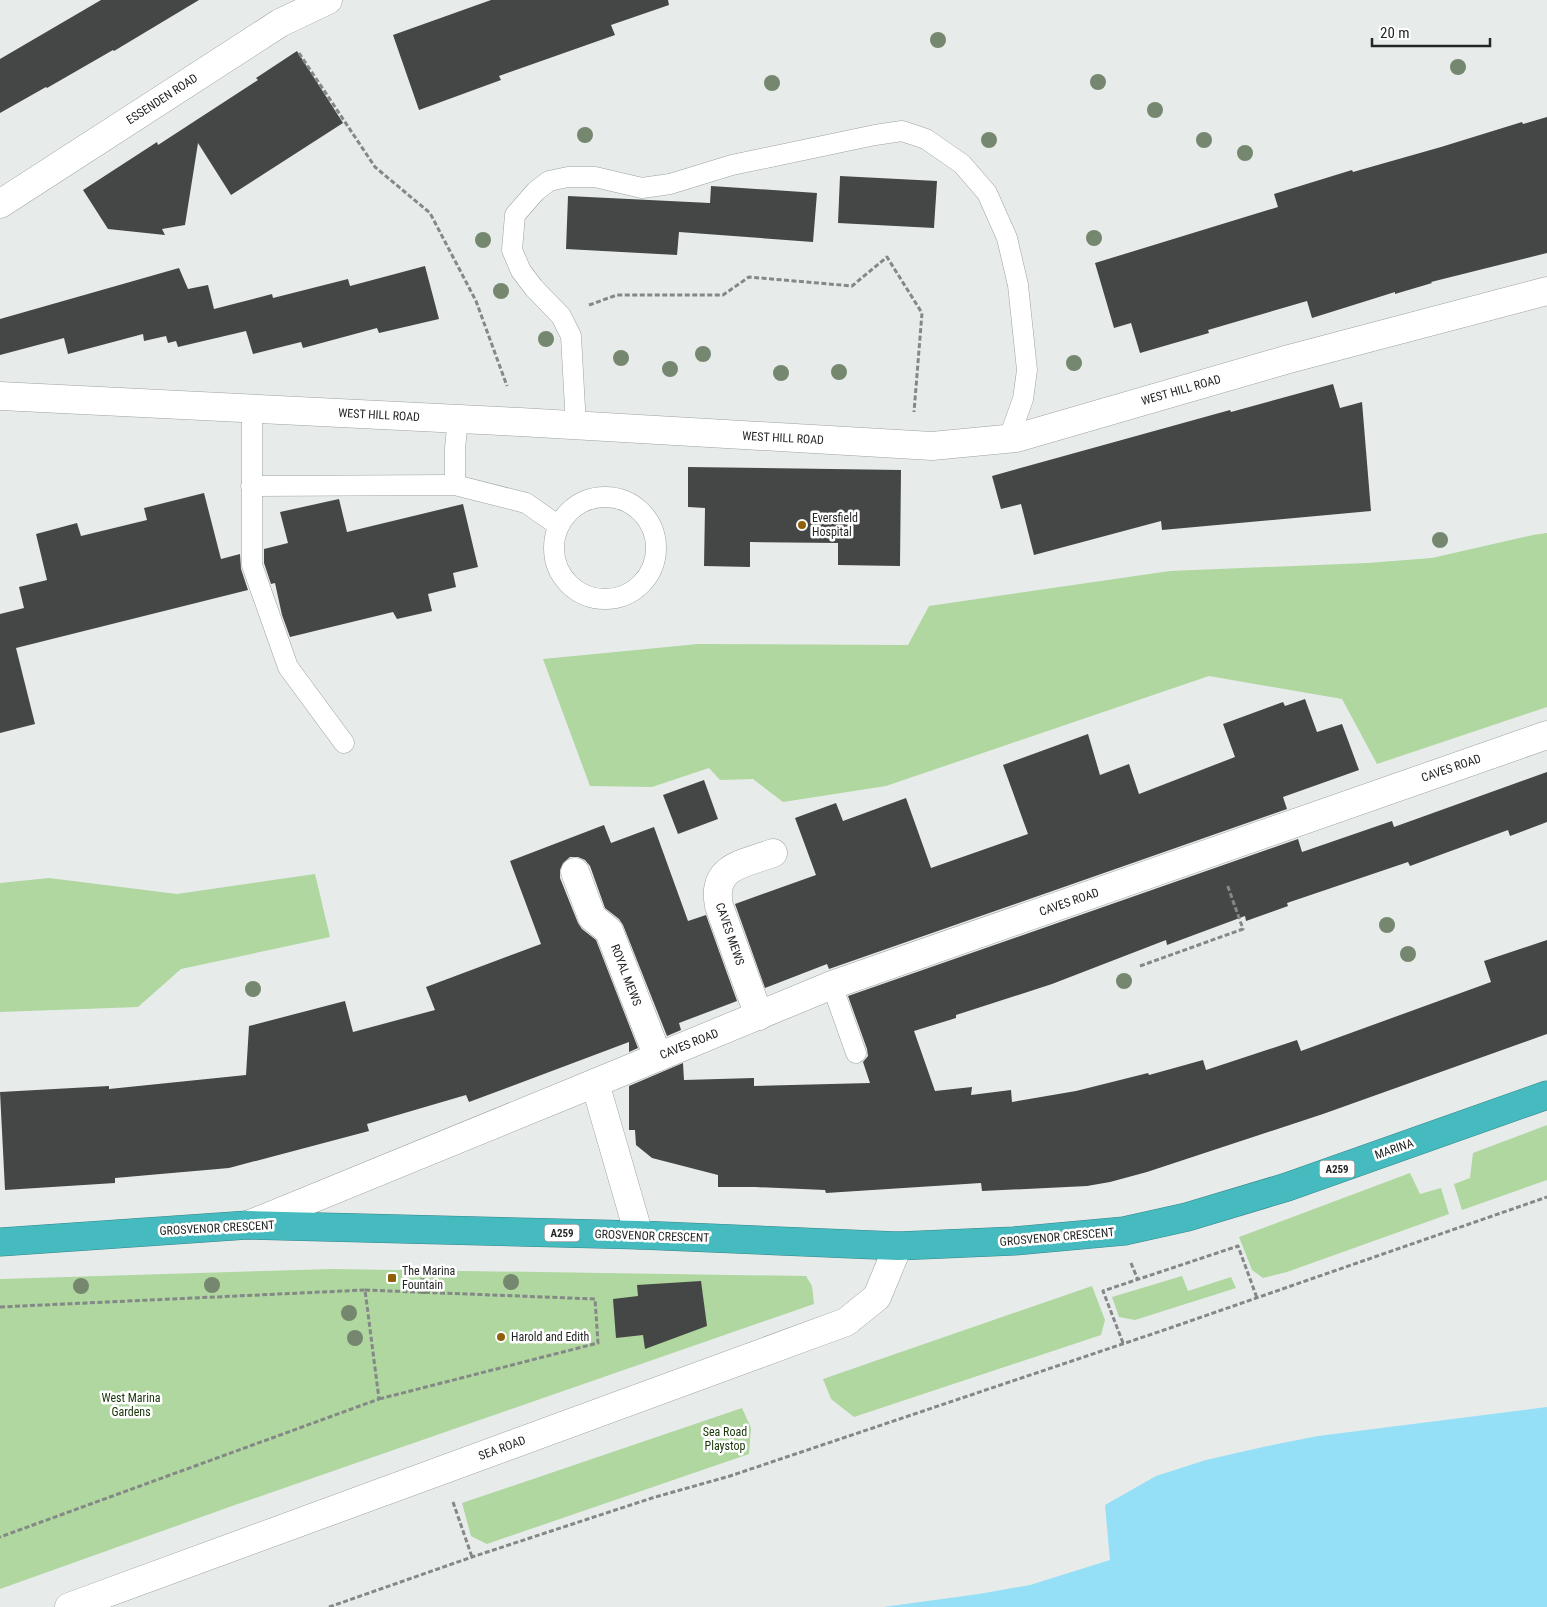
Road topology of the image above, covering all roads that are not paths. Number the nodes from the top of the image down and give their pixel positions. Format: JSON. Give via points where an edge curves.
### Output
{"nodes":[{"id":1,"x":328,"y":0,"type":"edge"},
{"id":2,"x":0,"y":204,"type":"edge"},
{"id":3,"x":1547,"y":291,"type":"edge"},
{"id":4,"x":0,"y":396,"type":"edge"},
{"id":5,"x":252,"y":409,"type":"junction"},
{"id":6,"x":458,"y":419,"type":"junction"},
{"id":7,"x":576,"y":426,"type":"junction"},
{"id":8,"x":1009,"y":438,"type":"junction"},
{"id":9,"x":455,"y":485,"type":"junction"},
{"id":10,"x":251,"y":486,"type":"junction"},
{"id":11,"x":559,"y":526,"type":"junction"},
{"id":12,"x":1547,"y":735,"type":"edge"},
{"id":13,"x":344,"y":743,"type":"dead end"},
{"id":14,"x":772,"y":853,"type":"dead end"},
{"id":15,"x":575,"y":872,"type":"dead end"},
{"id":16,"x":832,"y":985,"type":"junction"},
{"id":17,"x":759,"y":1016,"type":"junction"},
{"id":18,"x":856,"y":1053,"type":"dead end"},
{"id":19,"x":658,"y":1057,"type":"junction"},
{"id":20,"x":595,"y":1083,"type":"junction"},
{"id":21,"x":1547,"y":1095,"type":"edge"},
{"id":22,"x":248,"y":1224,"type":"junction"},
{"id":23,"x":1124,"y":1231,"type":"joint"},
{"id":24,"x":639,"y":1235,"type":"junction"},
{"id":25,"x":0,"y":1242,"type":"edge"},
{"id":26,"x":898,"y":1246,"type":"junction"},
{"id":27,"x":69,"y":1607,"type":"edge"}],
"edges":[{"from":1,"to":2,"type":"street","name":"ESSENDEN ROAD","via":[[280,23]]},
{"from":3,"to":8,"type":"street","name":"WEST HILL ROAD"},
{"from":4,"to":5,"type":"street","name":"WEST HILL ROAD"},
{"from":5,"to":6,"type":"street","name":"WEST HILL ROAD"},
{"from":5,"to":10,"type":"lane"},
{"from":6,"to":7,"type":"street","name":"WEST HILL ROAD"},
{"from":6,"to":9,"type":"lane"},
{"from":7,"to":8,"type":"street","name":"WEST HILL ROAD","via":[[932,446]]},
{"from":7,"to":8,"type":"lane","via":[[571,336],[561,316],[521,271],[512,250],[515,215],[531,196],[550,181],[568,178],[595,177],[642,188],[670,184],[732,165],[902,131],[926,139],[962,164],[987,192],[1007,238],[1018,285],[1027,370],[1023,399]]},
{"from":9,"to":10,"type":"lane"},
{"from":9,"to":11,"type":"lane","via":[[526,503]]},
{"from":10,"to":13,"type":"lane","via":[[252,565],[288,667]]},
{"from":11,"to":11,"type":"lane","via":[[569,512],[583,502],[600,497],[617,498],[633,505],[646,517],[654,531],[654,565],[634,591],[602,599],[586,596],[561,574],[555,559],[554,542]]},
{"from":12,"to":16,"type":"street","name":"CAVES ROAD"},
{"from":14,"to":17,"type":"street","name":"CAVES MEWS","via":[[731,868],[723,875],[717,894]]},
{"from":15,"to":19,"type":"street","name":"ROYAL MEWS","via":[[592,917],[609,931]]},
{"from":16,"to":17,"type":"street","name":"CAVES ROAD"},
{"from":16,"to":18,"type":"lane"},
{"from":17,"to":19,"type":"street","name":"CAVES ROAD"},
{"from":19,"to":20,"type":"street","name":"CAVES ROAD"},
{"from":20,"to":22,"type":"street","name":"CAVES ROAD"},
{"from":20,"to":24,"type":"street"},
{"from":21,"to":23,"type":"highway","name":"MARINA","number":"A259","via":[[1287,1187],[1187,1217]]},
{"from":22,"to":24,"type":"highway","name":"GROSVENOR CRESCENT","number":"A259"},
{"from":22,"to":25,"type":"highway","name":"GROSVENOR CRESCENT","number":"A259"},
{"from":23,"to":26,"type":"highway","name":"GROSVENOR CRESCENT","number":"A259","via":[[1014,1241]]},
{"from":24,"to":26,"type":"highway","name":"GROSVENOR CRESCENT","number":"A259"},
{"from":26,"to":27,"type":"street","name":"SEA ROAD","via":[[877,1297],[846,1322]]}]}
